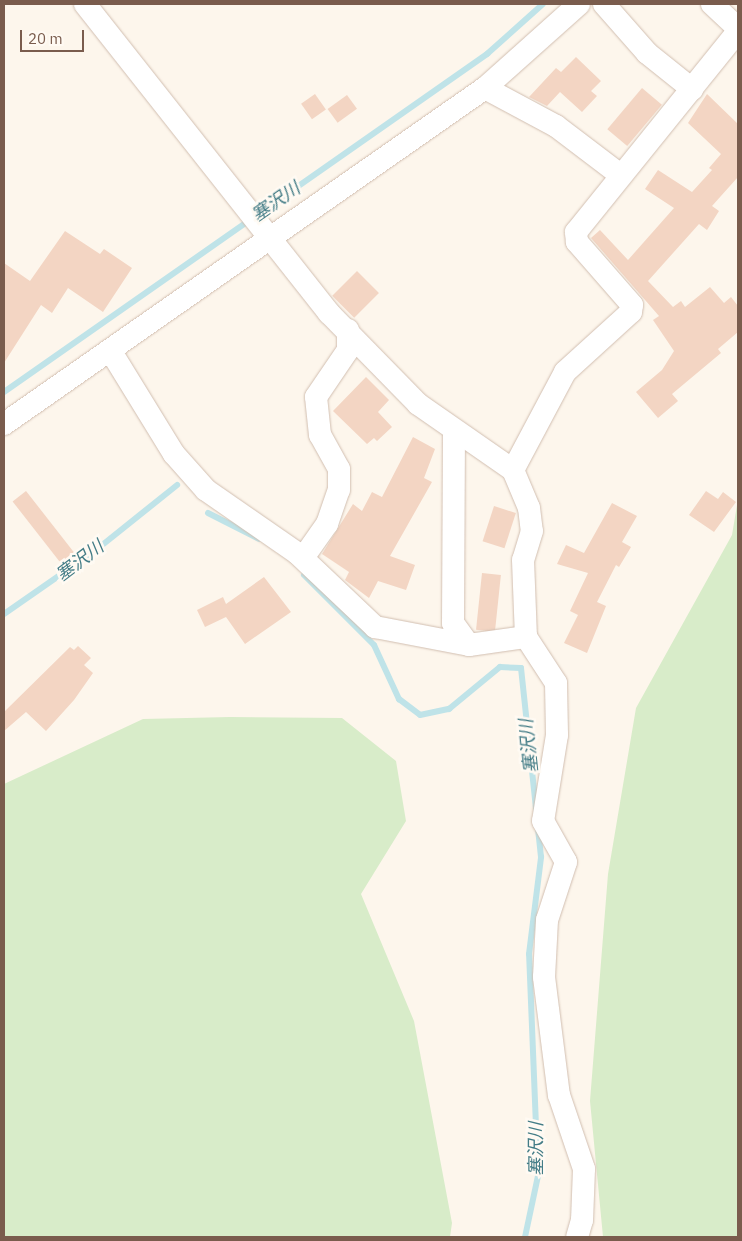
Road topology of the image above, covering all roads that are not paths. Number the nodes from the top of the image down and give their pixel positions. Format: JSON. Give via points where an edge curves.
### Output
{"nodes":[{"id":1,"x":85,"y":4,"type":"edge"},
{"id":2,"x":579,"y":4,"type":"edge"},
{"id":3,"x":604,"y":4,"type":"edge"},
{"id":4,"x":712,"y":4,"type":"edge"},
{"id":5,"x":738,"y":29,"type":"edge"},
{"id":6,"x":485,"y":88,"type":"junction"},
{"id":7,"x":692,"y":89,"type":"junction"},
{"id":8,"x":619,"y":174,"type":"junction"},
{"id":9,"x":269,"y":238,"type":"junction"},
{"id":10,"x":348,"y":330,"type":"junction"},
{"id":11,"x":110,"y":350,"type":"junction"},
{"id":12,"x":4,"y":424,"type":"edge"},
{"id":13,"x":454,"y":432,"type":"junction"},
{"id":14,"x":513,"y":470,"type":"junction"},
{"id":15,"x":303,"y":558,"type":"junction"},
{"id":16,"x":526,"y":637,"type":"junction"},
{"id":17,"x":469,"y":645,"type":"junction"},
{"id":18,"x":577,"y":1237,"type":"edge"}],
"edges":[{"from":1,"to":9,"type":"street"},
{"from":2,"to":6,"type":"street"},
{"from":3,"to":7,"type":"street","via":[[647,53]]},
{"from":4,"to":5,"type":"street"},
{"from":5,"to":7,"type":"street"},
{"from":6,"to":8,"type":"street","via":[[556,126]]},
{"from":6,"to":9,"type":"street"},
{"from":7,"to":8,"type":"street"},
{"from":8,"to":14,"type":"street","via":[[576,232],[577,242],[632,305],[631,312],[565,372]]},
{"from":9,"to":10,"type":"street","via":[[329,313]]},
{"from":9,"to":11,"type":"street"},
{"from":10,"to":13,"type":"street","via":[[418,404]]},
{"from":10,"to":15,"type":"street","via":[[348,350],[316,397],[320,435],[339,469],[339,490],[327,524]]},
{"from":11,"to":12,"type":"street"},
{"from":11,"to":15,"type":"street","via":[[174,454],[206,490]]},
{"from":13,"to":14,"type":"street"},
{"from":13,"to":17,"type":"street","via":[[453,623]]},
{"from":14,"to":16,"type":"street","via":[[529,508],[532,532],[523,560]]},
{"from":15,"to":17,"type":"street","via":[[375,627]]},
{"from":16,"to":17,"type":"street"},
{"from":16,"to":18,"type":"street","via":[[556,683],[557,735],[543,822],[566,862],[547,920],[544,977],[559,1095],[584,1169],[582,1220]]}]}
